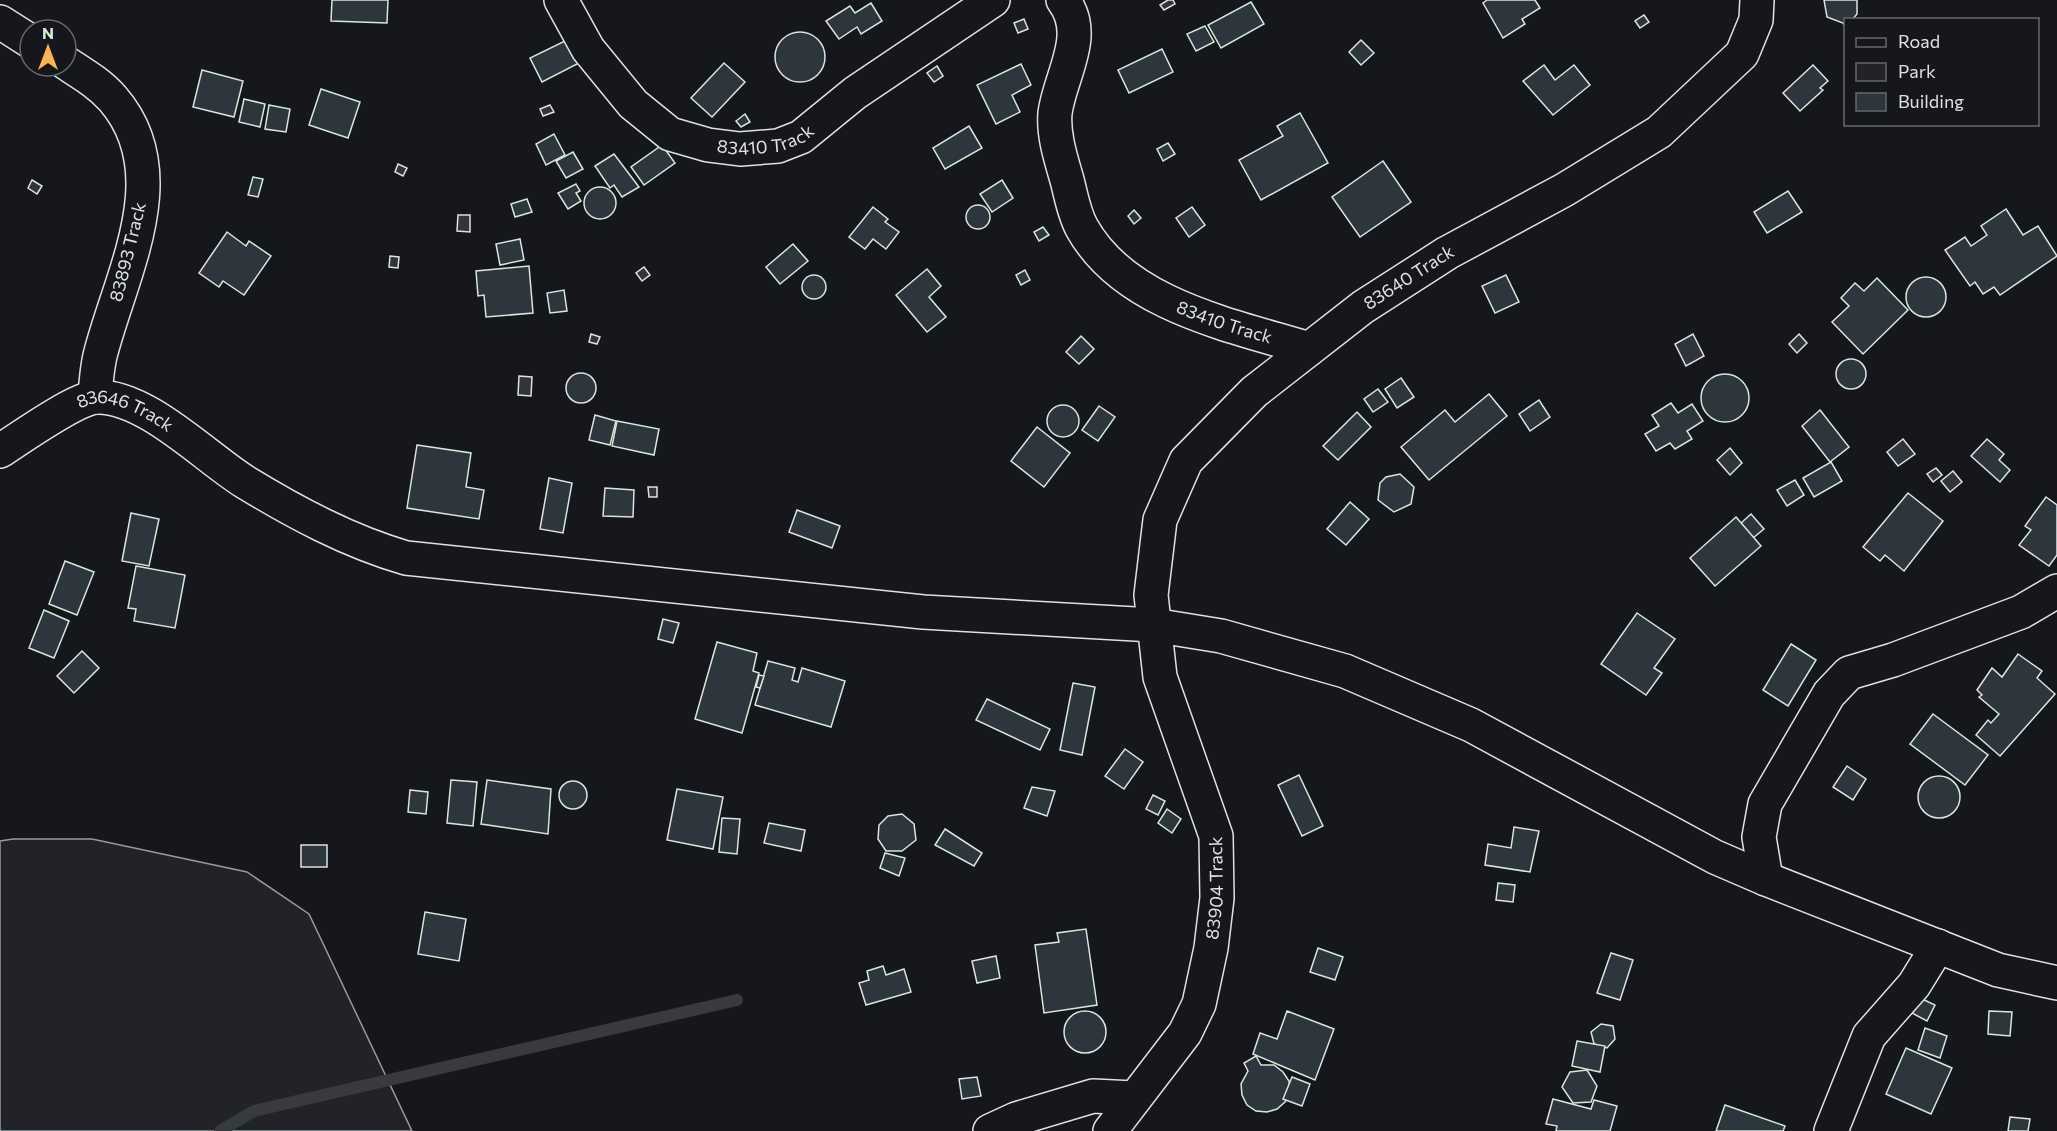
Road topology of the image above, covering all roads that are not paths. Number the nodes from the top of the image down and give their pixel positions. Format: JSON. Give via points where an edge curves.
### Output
{"nodes":[{"id":1,"x":561,"y":0,"type":"edge"},
{"id":2,"x":993,"y":0,"type":"edge"},
{"id":3,"x":1063,"y":0,"type":"edge"},
{"id":4,"x":1757,"y":0,"type":"edge"},
{"id":5,"x":0,"y":22,"type":"edge"},
{"id":6,"x":18,"y":33,"type":"edge"},
{"id":7,"x":78,"y":71,"type":"edge"},
{"id":8,"x":1309,"y":349,"type":"junction"},
{"id":9,"x":95,"y":397,"type":"junction"},
{"id":10,"x":0,"y":451,"type":"edge"},
{"id":11,"x":2057,"y":591,"type":"edge"},
{"id":12,"x":1153,"y":625,"type":"junction"},
{"id":13,"x":1766,"y":879,"type":"junction"},
{"id":14,"x":1938,"y":946,"type":"junction"},
{"id":15,"x":2057,"y":983,"type":"edge"},
{"id":16,"x":1134,"y":1098,"type":"junction"},
{"id":17,"x":990,"y":1131,"type":"edge"},
{"id":18,"x":1110,"y":1131,"type":"edge"},
{"id":19,"x":1831,"y":1131,"type":"edge"}],
"edges":[{"from":1,"to":2,"type":"street","name":"83410 Track","via":[[588,49],[616,85],[670,134],[708,145],[763,149],[801,137],[855,93]]},
{"from":3,"to":8,"type":"street","name":"83410 Track","via":[[1070,9],[1075,37],[1055,113],[1056,137],[1081,226],[1097,250],[1150,293],[1189,310]]},
{"from":4,"to":8,"type":"street","name":"83640 Track","via":[[1755,20],[1742,54],[1659,132],[1564,190],[1448,253],[1363,307]]},
{"from":5,"to":6,"type":"street"},
{"from":7,"to":9,"type":"street","name":"83893 Track","via":[[112,97],[135,136],[142,160],[143,199],[136,237],[100,354]]},
{"from":8,"to":12,"type":"street","name":"83640 Track","via":[[1254,392],[1186,461],[1160,520],[1151,595]]},
{"from":9,"to":10,"type":"street","name":"83646 Track"},
{"from":9,"to":12,"type":"street","name":"83646 Track","via":[[140,408],[244,481],[318,524],[406,558],[923,612]]},
{"from":11,"to":13,"type":"street","via":[[2021,612],[1841,679],[1828,694],[1765,804],[1759,837]]},
{"from":12,"to":13,"type":"street","name":"83646 Track","via":[[1221,636],[1355,676],[1471,725],[1715,857]]},
{"from":12,"to":16,"type":"street","name":"83904 Track","via":[[1160,677],[1216,836],[1217,898],[1199,1004],[1185,1033]]},
{"from":13,"to":14,"type":"street","name":"83646 Track"},
{"from":14,"to":15,"type":"street","name":"83646 Track","via":[[1998,970]]},
{"from":14,"to":19,"type":"street","via":[[1914,985],[1869,1036]]},
{"from":16,"to":17,"type":"street","via":[[1093,1096]]},
{"from":16,"to":18,"type":"street","name":"83904 Track"}]}
